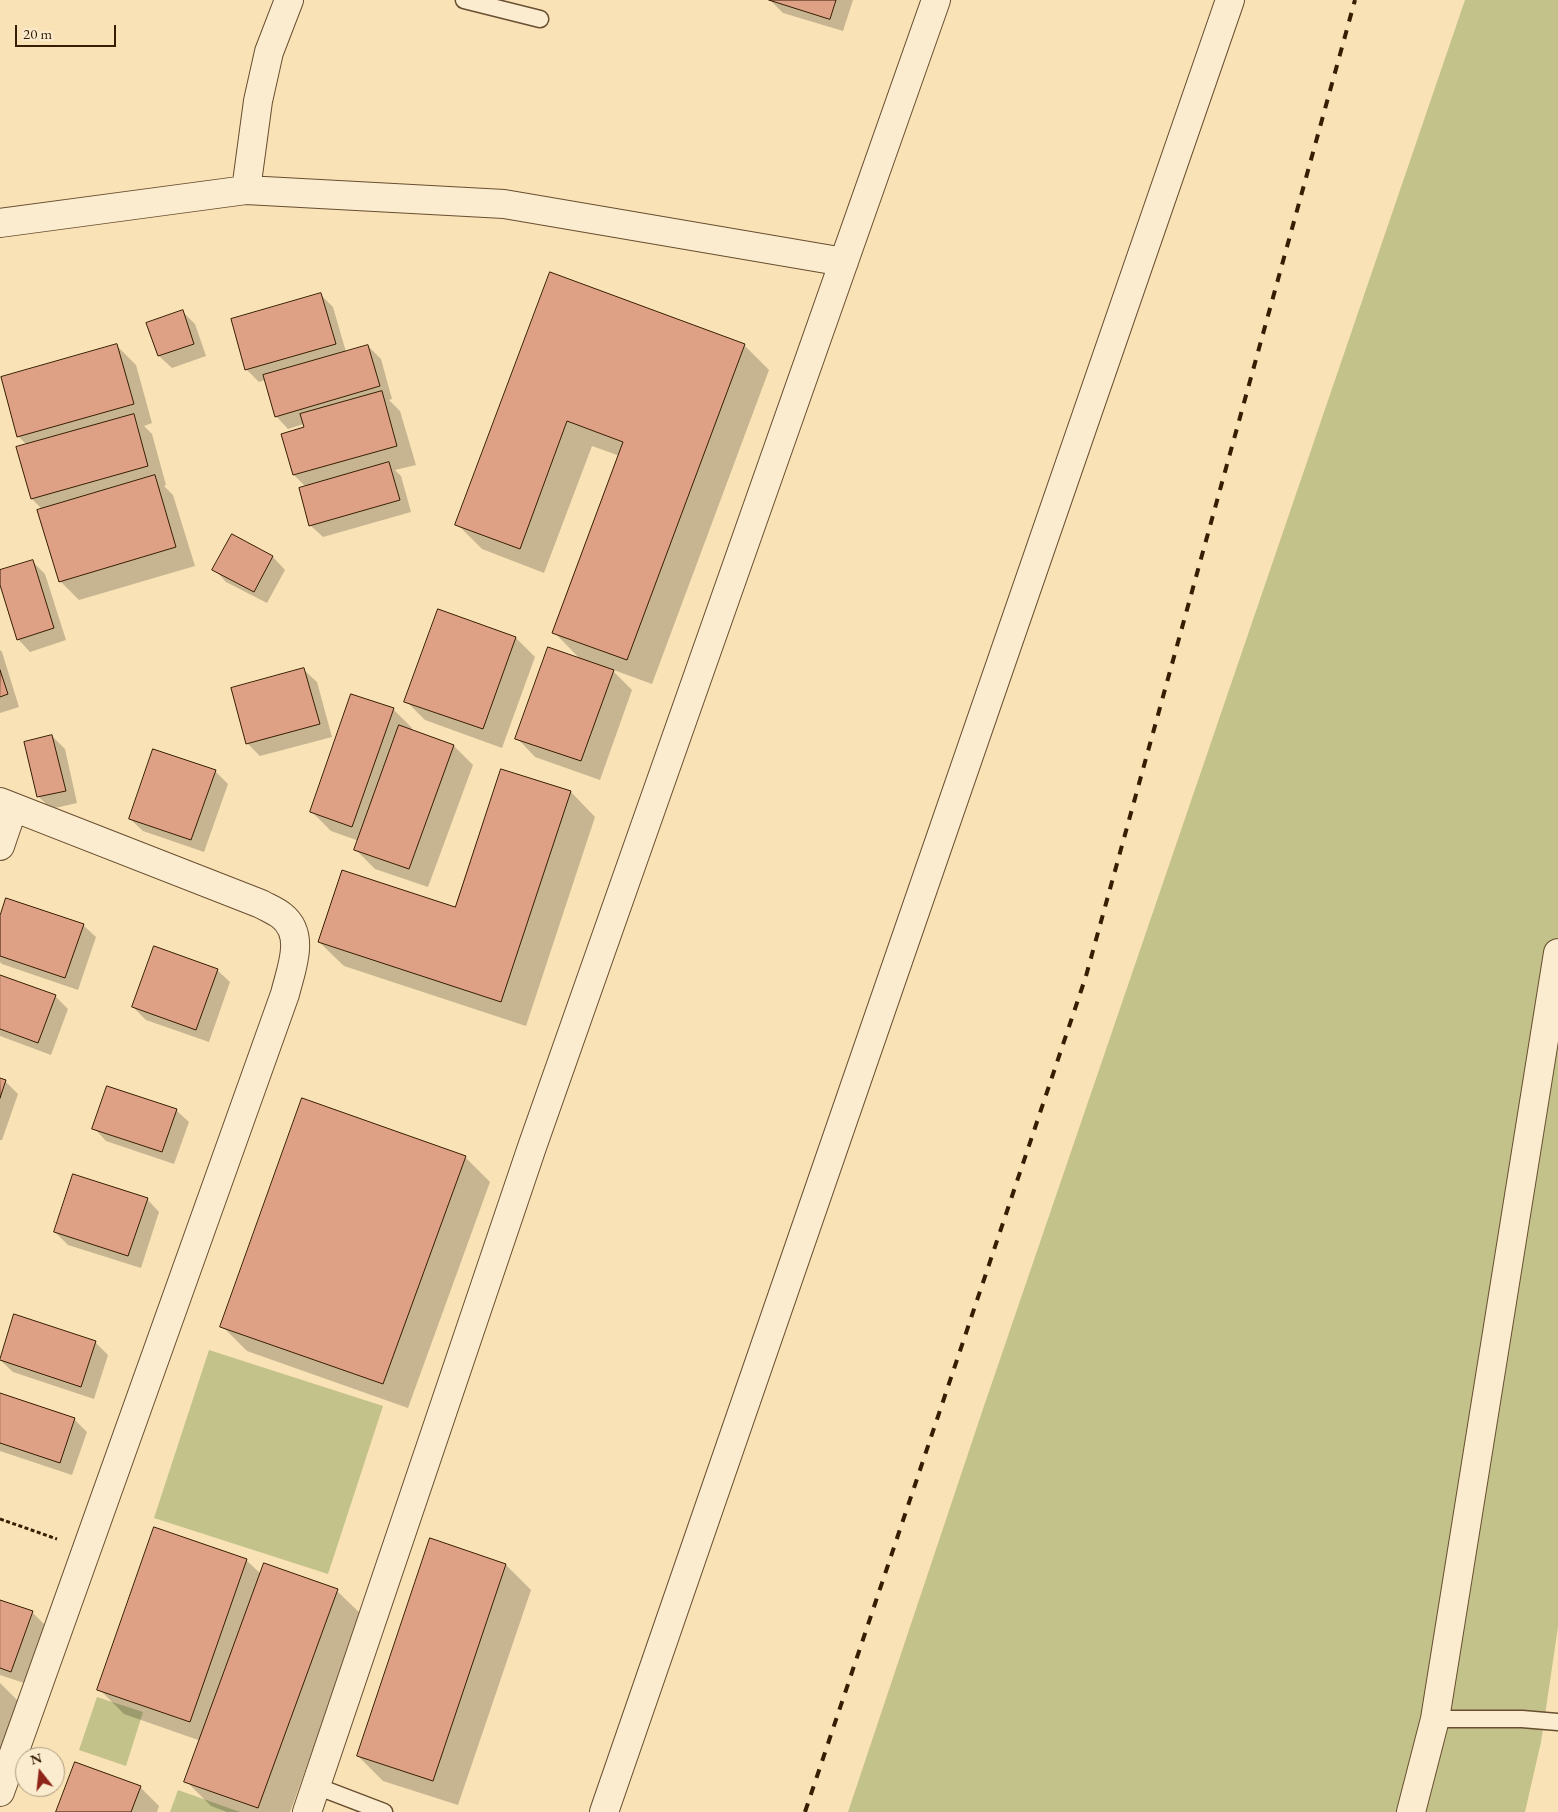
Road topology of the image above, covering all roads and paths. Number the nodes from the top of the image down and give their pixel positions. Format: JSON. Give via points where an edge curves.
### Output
{"nodes":[{"id":1,"x":289,"y":0,"type":"edge"},
{"id":2,"x":464,"y":0,"type":"edge"},
{"id":3,"x":936,"y":0,"type":"edge"},
{"id":4,"x":1230,"y":0,"type":"edge"},
{"id":5,"x":540,"y":19,"type":"dead end"},
{"id":6,"x":246,"y":190,"type":"junction"},
{"id":7,"x":0,"y":223,"type":"edge"},
{"id":8,"x":844,"y":262,"type":"junction"},
{"id":9,"x":6,"y":805,"type":"edge"},
{"id":10,"x":0,"y":846,"type":"edge"},
{"id":11,"x":1558,"y":953,"type":"edge"},
{"id":12,"x":0,"y":1519,"type":"edge"},
{"id":13,"x":86,"y":1549,"type":"junction"},
{"id":14,"x":1434,"y":1719,"type":"junction"},
{"id":15,"x":1558,"y":1722,"type":"edge"},
{"id":16,"x":316,"y":1786,"type":"junction"},
{"id":17,"x":0,"y":1792,"type":"edge"},
{"id":18,"x":306,"y":1812,"type":"edge"},
{"id":19,"x":384,"y":1812,"type":"edge"},
{"id":20,"x":604,"y":1812,"type":"edge"},
{"id":21,"x":1411,"y":1812,"type":"edge"}],
"edges":[{"from":1,"to":6,"type":"street","via":[[270,52],[258,101]]},
{"from":2,"to":5,"type":"lane"},
{"from":3,"to":8,"type":"street"},
{"from":4,"to":20,"type":"street"},
{"from":6,"to":7,"type":"street"},
{"from":6,"to":8,"type":"street","via":[[504,204]]},
{"from":8,"to":16,"type":"street","via":[[536,1138]]},
{"from":9,"to":10,"type":"street"},
{"from":9,"to":13,"type":"street","via":[[261,904],[283,916],[295,934],[295,955],[284,994]]},
{"from":11,"to":14,"type":"street"},
{"from":12,"to":13,"type":"path"},
{"from":13,"to":17,"type":"street"},
{"from":14,"to":15,"type":"lane"},
{"from":14,"to":21,"type":"street"},
{"from":16,"to":18,"type":"street"},
{"from":16,"to":19,"type":"lane"}]}
